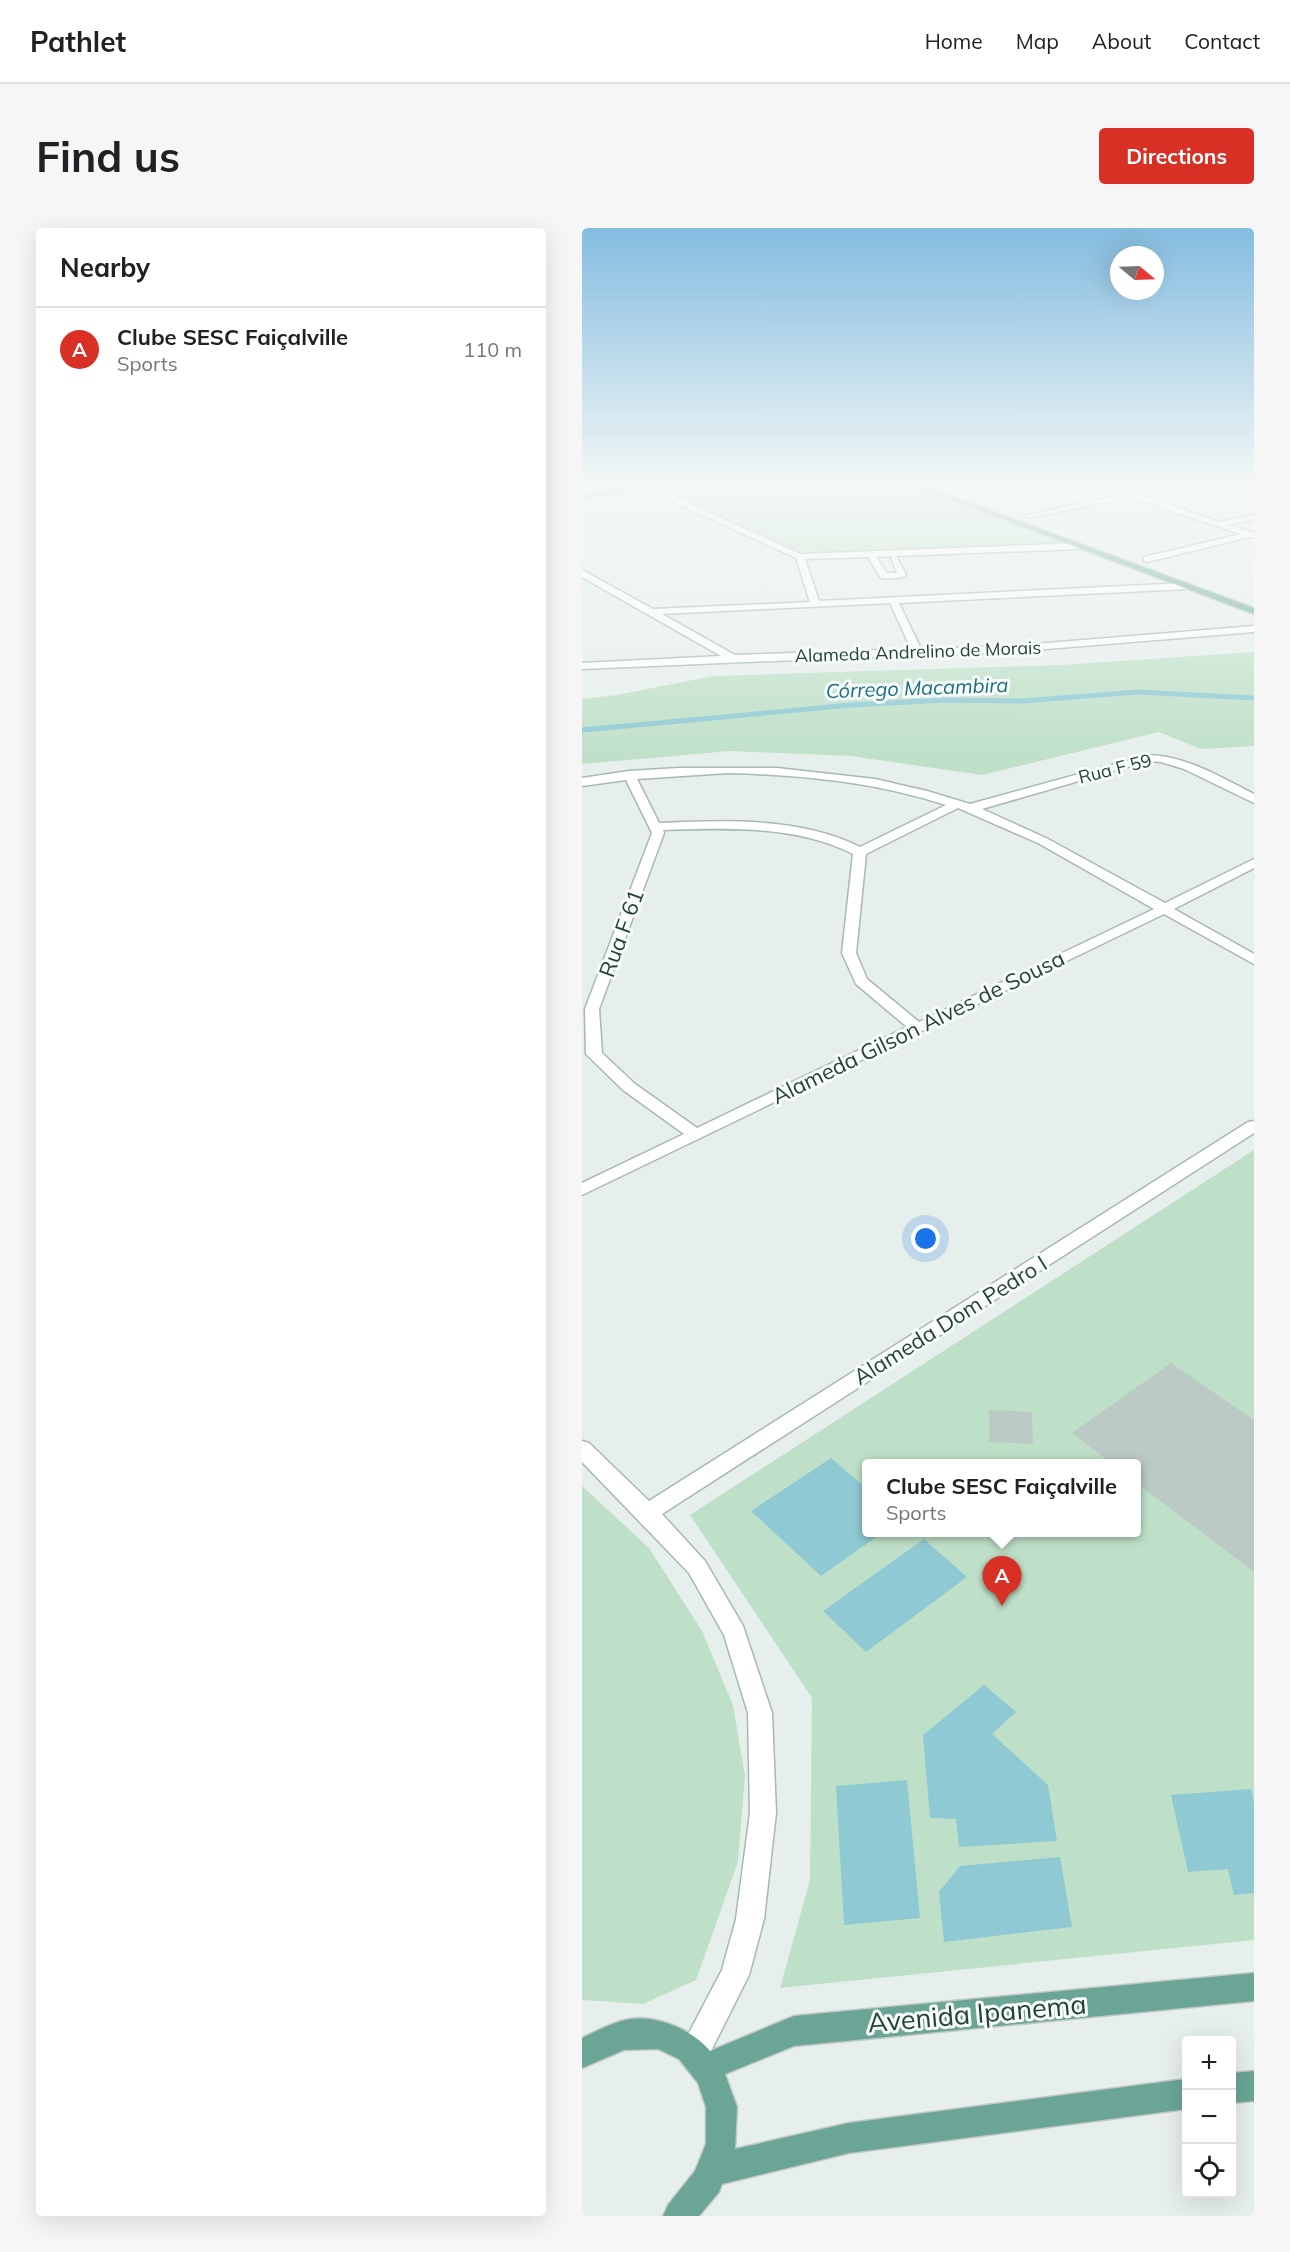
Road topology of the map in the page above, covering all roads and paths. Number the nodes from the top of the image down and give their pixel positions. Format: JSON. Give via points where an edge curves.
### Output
{"nodes":[{"id":1,"x":585,"y":575,"type":"edge"},
{"id":2,"x":806,"y":575,"type":"edge"},
{"id":3,"x":883,"y":575,"type":"edge"},
{"id":4,"x":902,"y":575,"type":"edge"},
{"id":5,"x":1157,"y":575,"type":"edge"},
{"id":6,"x":602,"y":584,"type":"junction"},
{"id":7,"x":1187,"y":586,"type":"junction"},
{"id":8,"x":582,"y":588,"type":"edge"},
{"id":9,"x":893,"y":600,"type":"junction"},
{"id":10,"x":815,"y":604,"type":"junction"},
{"id":11,"x":1254,"y":611,"type":"edge"},
{"id":12,"x":651,"y":612,"type":"junction"},
{"id":13,"x":1254,"y":629,"type":"edge"},
{"id":14,"x":918,"y":654,"type":"junction"},
{"id":15,"x":732,"y":658,"type":"junction"},
{"id":16,"x":582,"y":666,"type":"edge"},
{"id":17,"x":629,"y":775,"type":"junction"},
{"id":18,"x":582,"y":782,"type":"edge"},
{"id":19,"x":1254,"y":799,"type":"edge"},
{"id":20,"x":957,"y":804,"type":"junction"},
{"id":21,"x":971,"y":808,"type":"junction"},
{"id":22,"x":656,"y":827,"type":"junction"},
{"id":23,"x":860,"y":852,"type":"junction"},
{"id":24,"x":1254,"y":863,"type":"edge"},
{"id":25,"x":1164,"y":909,"type":"junction"},
{"id":26,"x":1254,"y":960,"type":"edge"},
{"id":27,"x":917,"y":1028,"type":"junction"},
{"id":28,"x":1254,"y":1126,"type":"edge"},
{"id":29,"x":695,"y":1135,"type":"junction"},
{"id":30,"x":582,"y":1190,"type":"edge"},
{"id":31,"x":582,"y":1449,"type":"edge"},
{"id":32,"x":647,"y":1513,"type":"junction"},
{"id":33,"x":1254,"y":1987,"type":"edge"},
{"id":34,"x":582,"y":2053,"type":"edge"},
{"id":35,"x":700,"y":2059,"type":"junction"},
{"id":36,"x":1254,"y":2086,"type":"edge"},
{"id":37,"x":1236,"y":2088,"type":"edge"},
{"id":38,"x":1182,"y":2095,"type":"edge"},
{"id":39,"x":714,"y":2170,"type":"junction"},
{"id":40,"x":689,"y":2212,"type":"edge"}],
"edges":[{"from":1,"to":6,"type":"street"},
{"from":2,"to":10,"type":"street"},
{"from":3,"to":4,"type":"street"},
{"from":5,"to":7,"type":"main road"},
{"from":6,"to":8,"type":"street"},
{"from":6,"to":12,"type":"street"},
{"from":7,"to":9,"type":"street"},
{"from":7,"to":11,"type":"main road"},
{"from":9,"to":10,"type":"street"},
{"from":9,"to":14,"type":"street"},
{"from":10,"to":12,"type":"street"},
{"from":12,"to":15,"type":"street"},
{"from":13,"to":14,"type":"street","name":"Alameda Andrelino de Morais"},
{"from":14,"to":15,"type":"street","name":"Alameda Andrelino de Morais"},
{"from":15,"to":16,"type":"street","name":"Alameda Andrelino de Morais"},
{"from":17,"to":18,"type":"street"},
{"from":17,"to":20,"type":"street","via":[[720,771],[835,776]]},
{"from":17,"to":22,"type":"street"},
{"from":19,"to":21,"type":"street","name":"Rua F 59","via":[[1176,762],[1148,758]]},
{"from":20,"to":21,"type":"street"},
{"from":20,"to":23,"type":"street"},
{"from":21,"to":25,"type":"street","via":[[1047,842]]},
{"from":22,"to":23,"type":"street","via":[[728,825],[773,830],[829,840]]},
{"from":22,"to":29,"type":"street","name":"Rua F 61","via":[[658,833],[592,1009],[594,1054],[629,1087]]},
{"from":23,"to":27,"type":"street","via":[[849,953],[861,981]]},
{"from":24,"to":25,"type":"street","name":"Alameda Gilson Alves de Sousa"},
{"from":25,"to":26,"type":"street"},
{"from":25,"to":27,"type":"street","name":"Alameda Gilson Alves de Sousa"},
{"from":27,"to":29,"type":"street","name":"Alameda Gilson Alves de Sousa"},
{"from":28,"to":32,"type":"street","name":"Alameda Dom Pedro I"},
{"from":29,"to":30,"type":"street","name":"Alameda Gilson Alves de Sousa"},
{"from":31,"to":32,"type":"street"},
{"from":32,"to":35,"type":"street","via":[[697,1567],[735,1633],[760,1713],[763,1813],[750,1919],[735,1975]]},
{"from":33,"to":35,"type":"main road","name":"Avenida Ipanema","via":[[794,2031]]},
{"from":34,"to":35,"type":"main road","via":[[601,2041],[635,2033],[666,2037]]},
{"from":35,"to":39,"type":"main road","via":[[721,2097],[724,2133]]},
{"from":36,"to":37,"type":"main road"},
{"from":38,"to":39,"type":"main road","via":[[849,2138]]},
{"from":39,"to":40,"type":"main road"}]}
